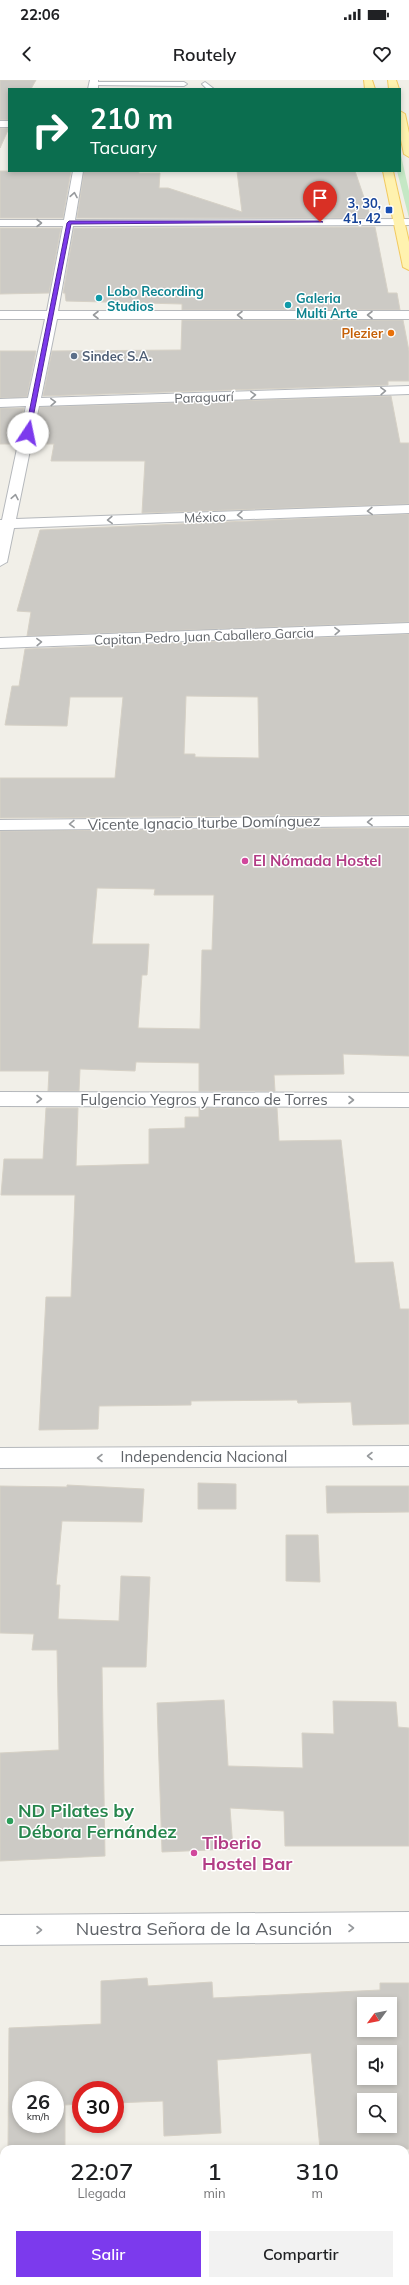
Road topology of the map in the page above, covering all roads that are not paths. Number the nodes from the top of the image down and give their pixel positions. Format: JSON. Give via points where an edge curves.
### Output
{"nodes":[{"id":1,"x":94,"y":84,"type":"edge"},
{"id":2,"x":184,"y":84,"type":"dead end"},
{"id":3,"x":401,"y":125,"type":"edge"},
{"id":4,"x":405,"y":139,"type":"edge"},
{"id":5,"x":409,"y":154,"type":"edge"},
{"id":6,"x":78,"y":172,"type":"edge"},
{"id":7,"x":388,"y":172,"type":"edge"},
{"id":8,"x":404,"y":222,"type":"edge"},
{"id":9,"x":0,"y":223,"type":"edge"},
{"id":10,"x":69,"y":223,"type":"junction"},
{"id":11,"x":409,"y":267,"type":"edge"},
{"id":12,"x":0,"y":315,"type":"edge"},
{"id":13,"x":52,"y":315,"type":"junction"},
{"id":14,"x":409,"y":315,"type":"edge"},
{"id":15,"x":409,"y":390,"type":"edge"},
{"id":16,"x":34,"y":402,"type":"junction"},
{"id":17,"x":0,"y":404,"type":"edge"},
{"id":18,"x":409,"y":510,"type":"edge"},
{"id":19,"x":5,"y":524,"type":"edge"},
{"id":20,"x":0,"y":562,"type":"edge"},
{"id":21,"x":409,"y":628,"type":"edge"},
{"id":22,"x":0,"y":643,"type":"edge"},
{"id":23,"x":409,"y":821,"type":"edge"},
{"id":24,"x":0,"y":825,"type":"edge"},
{"id":25,"x":0,"y":1099,"type":"edge"},
{"id":26,"x":409,"y":1100,"type":"edge"},
{"id":27,"x":409,"y":1456,"type":"edge"},
{"id":28,"x":0,"y":1458,"type":"edge"},
{"id":29,"x":409,"y":1927,"type":"edge"},
{"id":30,"x":0,"y":1930,"type":"edge"}],
"edges":[{"from":1,"to":2,"type":"lane"},
{"from":3,"to":4,"type":"main road"},
{"from":4,"to":5,"type":"main road"},
{"from":10,"to":6,"type":"street","one_way":true},
{"from":7,"to":8,"type":"main road"},
{"from":8,"to":10,"type":"street"},
{"from":8,"to":11,"type":"main road"},
{"from":9,"to":10,"type":"street","one_way":true},
{"from":10,"to":13,"type":"street"},
{"from":12,"to":13,"type":"street"},
{"from":14,"to":13,"type":"street","one_way":true},
{"from":13,"to":16,"type":"street"},
{"from":16,"to":15,"type":"street","name":"Paraguarí","one_way":true},
{"from":16,"to":17,"type":"street","name":"Paraguarí"},
{"from":19,"to":16,"type":"street","one_way":true},
{"from":18,"to":19,"type":"street","name":"México","one_way":true},
{"from":19,"to":20,"type":"street"},
{"from":22,"to":21,"type":"street","name":"Capitan Pedro Juan Caballero Garcia","one_way":true},
{"from":23,"to":24,"type":"street","name":"Vicente Ignacio Iturbe Domínguez","one_way":true},
{"from":25,"to":26,"type":"street","name":"Fulgencio Yegros y Franco de Torres","one_way":true},
{"from":27,"to":28,"type":"street","name":"Independencia Nacional","one_way":true},
{"from":30,"to":29,"type":"street","name":"Nuestra Señora de la Asunción","one_way":true}]}
